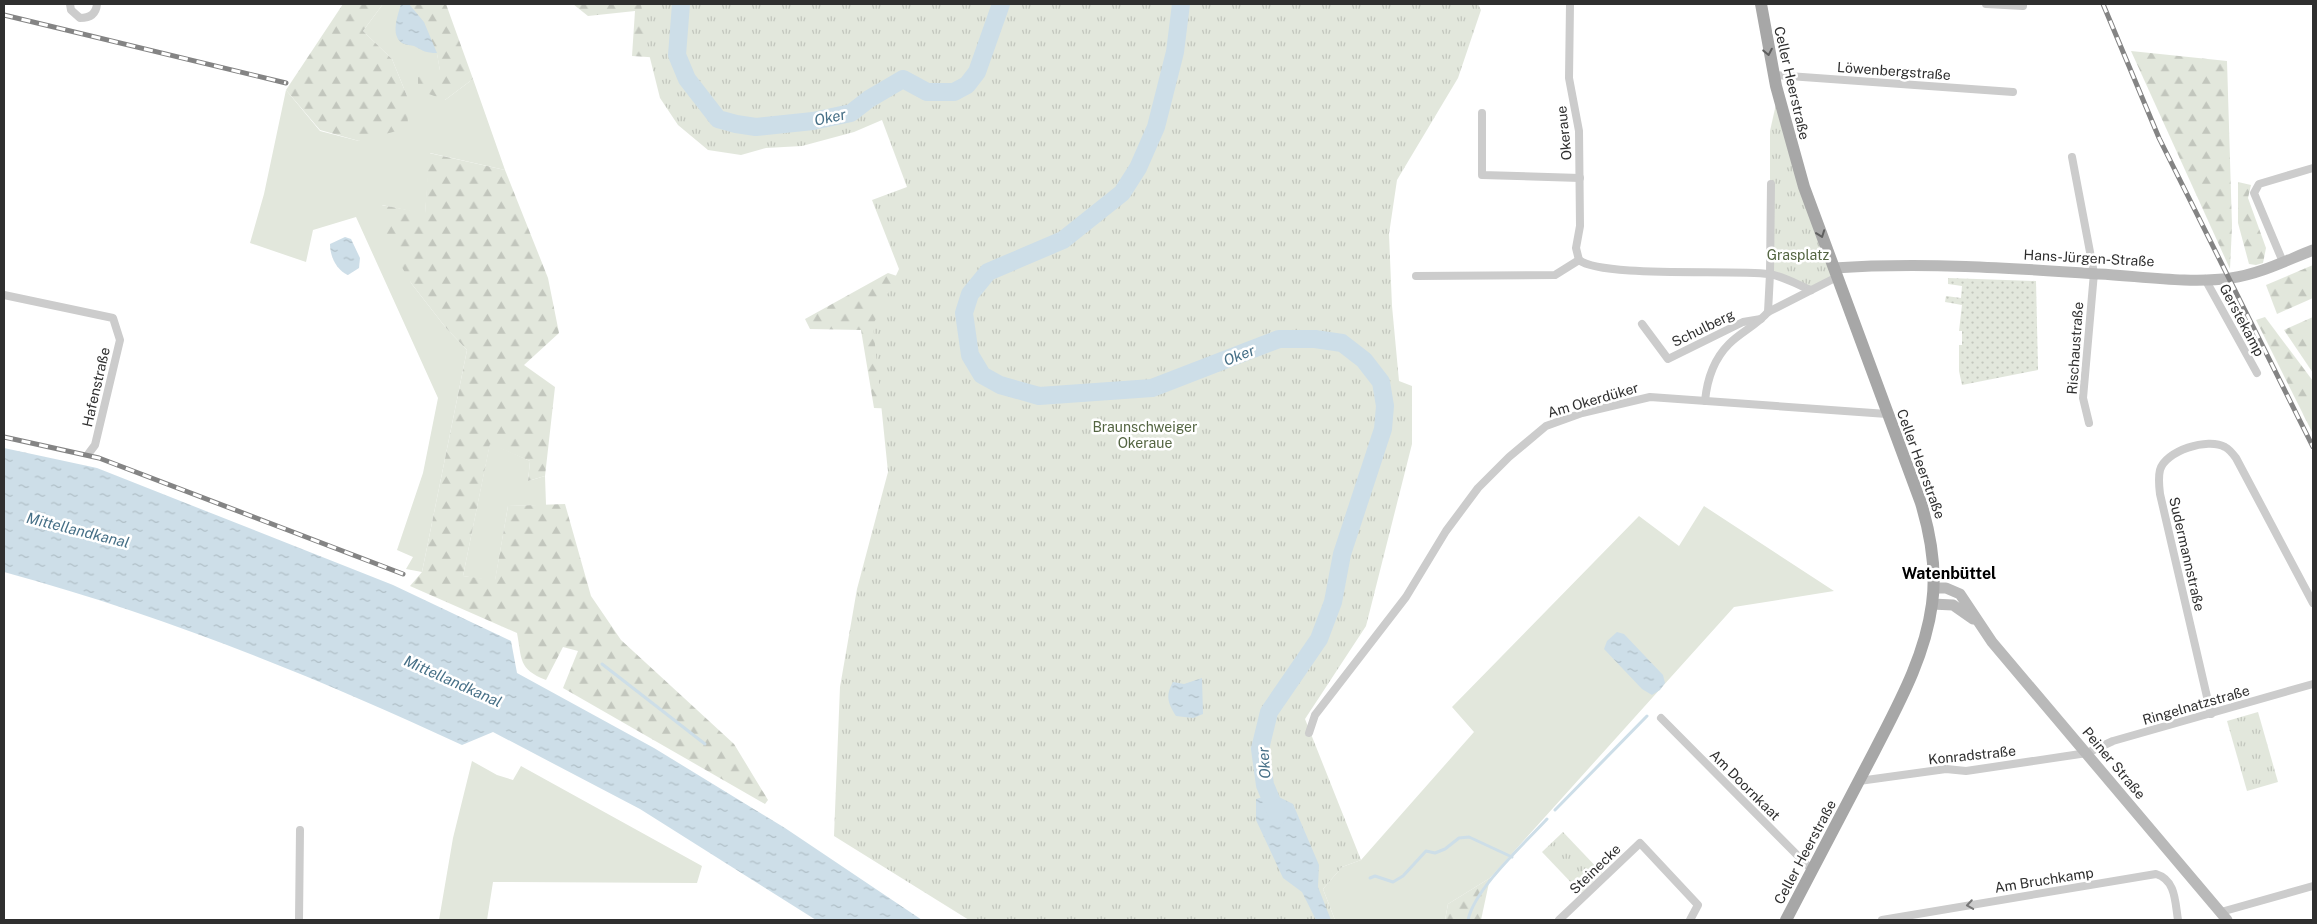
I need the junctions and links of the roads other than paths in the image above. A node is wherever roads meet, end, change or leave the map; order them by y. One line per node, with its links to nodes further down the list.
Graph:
1 (70, 4): 2 (street)
2 (97, 4)
3 (1570, 4): 12 (street, Okeraue)
4 (1761, 4): 7 (main road, Celler Heerstraße, one-way to 7)
5 (1986, 4): 6 (street)
6 (2023, 4)
7 (1773, 75): 8 (street, Löwenbergstraße); 17 (main road, Celler Heerstraße, one-way to 17)
8 (2013, 92)
9 (1482, 113): 12 (street)
10 (2072, 157): 18 (street, Rischaustraße)
11 (2313, 168): 16 (street)
12 (1580, 178): 15 (street, Okeraue)
13 (1771, 184): 19 (street)
14 (2313, 250): 16 (main road, Hans-Jürgen-Straße)
15 (1579, 260): 19 (street); 20 (street)
16 (2283, 262): 21 (main road, Hans-Jürgen-Straße)
17 (1835, 272): 18 (main road, Hans-Jürgen-Straße); 22 (street); 28 (main road, Celler Heerstraße)
18 (2094, 273): 21 (main road, Hans-Jürgen-Straße); 29 (street, Rischaustraße)
19 (1770, 274): 22 (street); 24 (street)
20 (1416, 276)
21 (2205, 279): 26 (street, Gerstekamp)
22 (1811, 290): 24 (street)
23 (4, 295): 30 (street, Hafenstraße)
24 (1765, 315): 25 (street, Schulberg); 27 (street, Schulberg)
25 (1642, 324)
26 (2257, 374)
27 (1705, 400): 28 (street, Am Okerdüker); 38 (street, Am Okerdüker)
28 (1887, 414): 31 (main road, Celler Heerstraße)
29 (2089, 423)
30 (89, 453)
31 (1934, 588): 33 (main road, Celler Heerstraße); 34 (main road, Peiner Straße)
32 (2313, 603): 36 (street, Sudermannstraße)
33 (1932, 604): 34 (main road, Peiner Straße); 40 (main road, Celler Heerstraße)
34 (1979, 624): 39 (main road, Peiner Straße)
35 (2313, 684): 36 (street, Ringelnatzstraße)
36 (2211, 714): 39 (street, Ringelnatzstraße)
37 (1661, 718): 42 (street, Am Doornkaat)
38 (1309, 733)
39 (2087, 753): 40 (street, Konradstraße); 44 (main road, Peiner Straße)
40 (1859, 781): 42 (main road, Celler Heerstraße)
41 (300, 830): 45 (street)
42 (1812, 870): 48 (main road, Celler Heerstraße)
43 (2313, 886): 44 (street)
44 (2224, 916)
45 (300, 920)
46 (1560, 920): 47 (street, Steinecke)
47 (1690, 920)
48 (1786, 920)
49 (1882, 920): 50 (street, Am Bruchkamp, one-way to 49)
50 (2178, 920)

